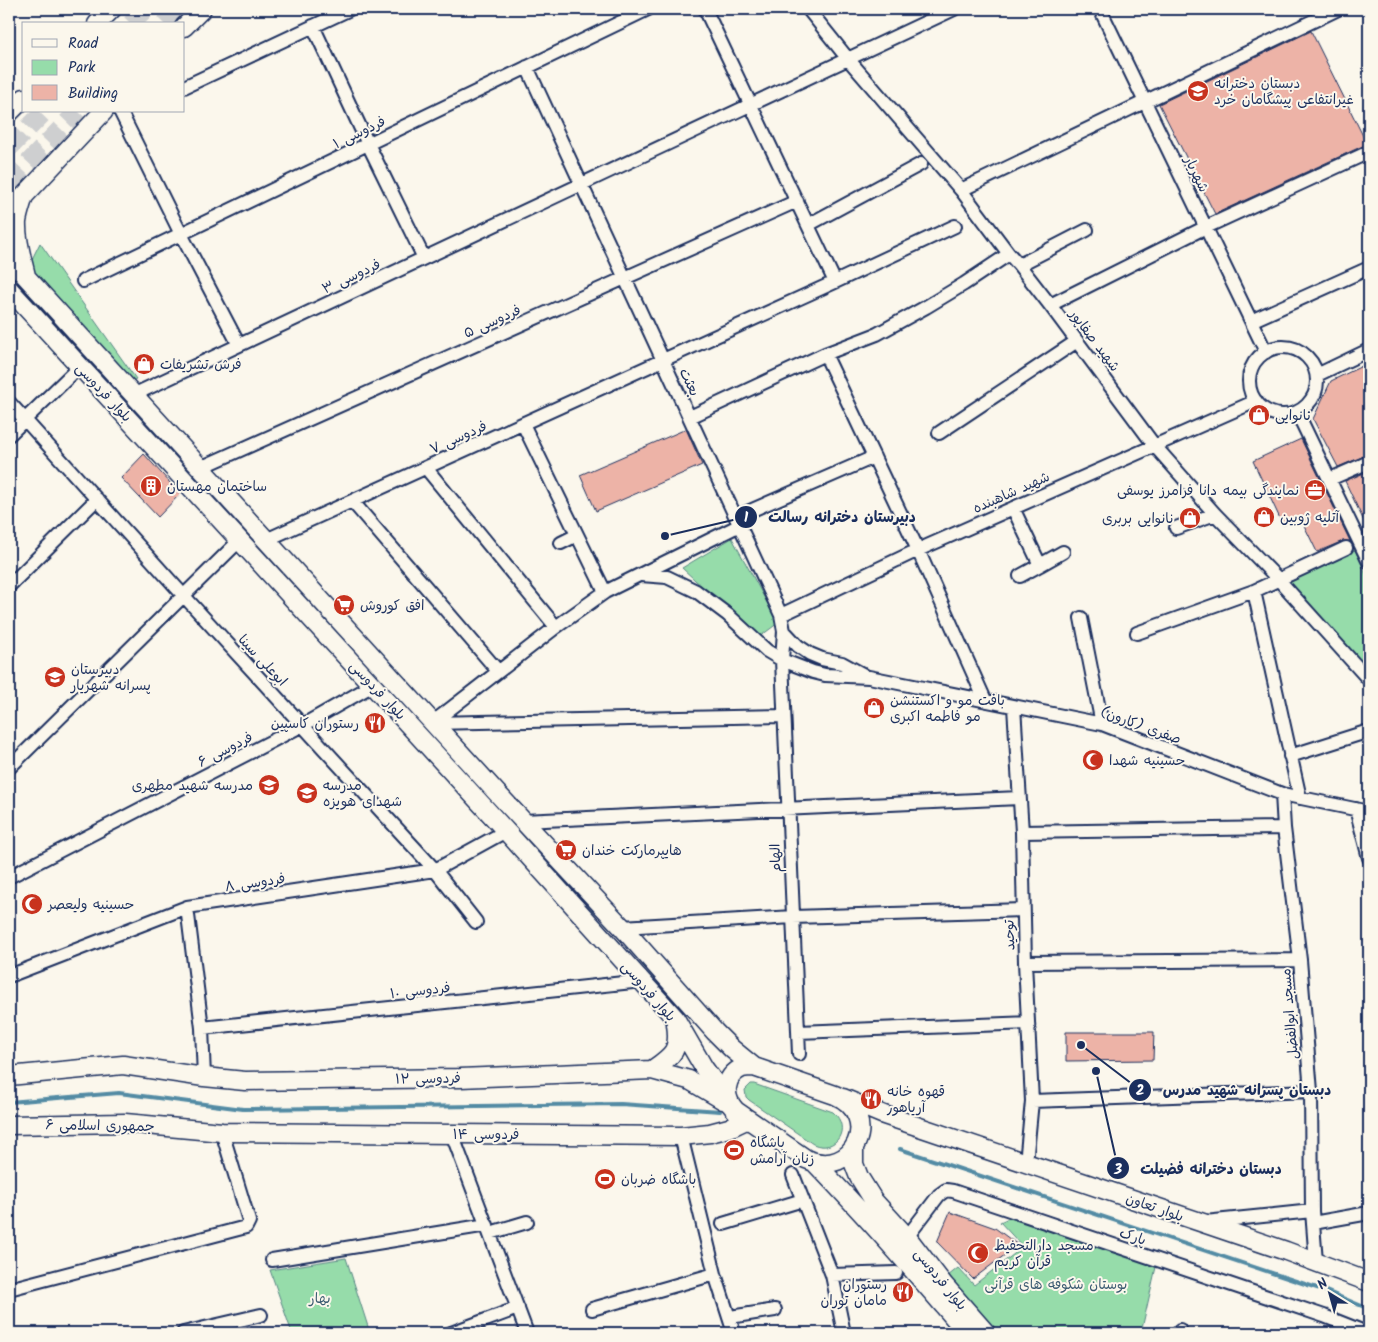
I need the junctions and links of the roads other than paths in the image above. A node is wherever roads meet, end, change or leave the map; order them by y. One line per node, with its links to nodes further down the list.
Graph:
1 (112, 9): 10 (main road)
2 (202, 9): 12 (main road)
3 (350, 9): 11 (street)
4 (648, 9): 14 (street, فردوسی ۱)
5 (705, 9): 18 (street)
6 (808, 9): 13 (street, شهید صفاپور)
7 (1100, 9): 17 (street, شهریار)
8 (1338, 9): 17 (street)
9 (950, 10): 13 (street, فردوسی ۳)
10 (99, 22)
11 (313, 26): 15 (street); 22 (street)
12 (185, 27)
13 (848, 59): 18 (street, فردوسی ۳); 26 (street, شهید صفاپور)
14 (527, 67): 22 (street, فردوسی ۱); 25 (street, بعثت)
15 (185, 87)
16 (22, 100): 21 (main road)
17 (1145, 102): 26 (street); 32 (street, شهریار)
18 (751, 104): 25 (street, فردوسی ۳); 28 (street)
19 (103, 112): 27 (main road)
20 (120, 112): 34 (street)
21 (9, 114)
22 (368, 144): 34 (street, فردوسی ۱); 37 (street)
23 (1369, 152): 32 (street)
24 (921, 164): 30 (street)
25 (582, 184): 37 (street, فردوسی ۳); 40 (street, بعثت)
26 (961, 190): 35 (street, شهید صفاپور)
27 (20, 193): 29 (main road); 41 (main road)
28 (797, 201): 30 (street); 40 (street, فردوسی ۵)
29 (9, 212)
30 (808, 225): 43 (street)
31 (955, 226): 43 (street, فردوسی ۷)
32 (1206, 227): 45 (street); 46 (street, شهریار)
33 (1087, 230): 38 (street)
34 (181, 234): 42 (street, فردوسی ۱); 48 (street)
35 (1009, 254): 38 (street, شهید صفاپور); 51 (street)
36 (9, 258): 41 (main road, بلوار فردوسی)
37 (424, 258): 48 (street, فردوسی ۳)
38 (1019, 265): 45 (street, شهید صفاپور)
39 (1369, 268): 46 (street)
40 (625, 278): 52 (street, بعثت); 67 (street, فردوسی ۵)
41 (27, 279): 55 (main road, بلوار فردوسی)
42 (83, 282)
43 (835, 282): 52 (street, فردوسی ۷)
44 (9, 289): 53 (main road, بلوار فردوسی)
45 (1050, 305): 47 (street, شهید صفاپور)
46 (1251, 321): 50 (street, شهریار)
47 (1077, 341): 62 (street); 64 (street, شهید صفاپور)
48 (238, 345): 55 (street, فردوسی ۳)
49 (1369, 350): 54 (street)
50 (1266, 352): 54 (street); 56 (street)
51 (825, 354): 59 (street); 65 (street)
52 (664, 360): 59 (street, بعثت); 61 (street, فردوسی ۷)
53 (80, 366): 60 (street); 77 (main road, بلوار فردوسی)
54 (1316, 375): 58 (street)
55 (133, 395): 67 (main road, بلوار فردوسی)
56 (1256, 401): 58 (street); 64 (street, شهید شاهبنده)
57 (9, 402): 60 (street, ابوعلی سینا)
58 (1296, 412): 69 (street)
59 (690, 417): 74 (street, بعثت)
60 (25, 419): 63 (street); 70 (street, ابوعلی سینا)
61 (523, 424): 68 (street, فردوسی ۷); 76 (street)
62 (939, 433)
63 (9, 435)
64 (1154, 445): 72 (street, شهید شاهبنده); 73 (street, شهید صفاپور)
65 (874, 457): 74 (street); 81 (street)
66 (1369, 462): 69 (street)
67 (200, 468): 78 (main road, بلوار فردوسی)
68 (426, 468): 71 (street, فردوسی ۷); 96 (street)
69 (1330, 480): 84 (street)
70 (97, 499): 90 (street); 93 (street, ابوعلی سینا)
71 (352, 501): 78 (street, فردوسی ۷); 100 (street)
72 (1013, 508): 81 (street, شهید شاهبنده); 85 (street)
73 (1215, 514): 75 (street); 88 (street, شهید صفاپور)
74 (738, 521): 83 (street); 94 (street, بعثت)
75 (1176, 528)
76 (577, 535): 79 (street); 91 (street)
77 (240, 540): 93 (street); 103 (main road, بلوار فردوسی)
78 (266, 540): 107 (main road, بلوار فردوسی)
79 (561, 543)
80 (1346, 548): 88 (street)
81 (918, 550): 94 (street, شهید شاهبنده); 104 (street)
82 (1063, 552): 85 (street)
83 (676, 557): 86 (street); 89 (street)
84 (1369, 562)
85 (1040, 565): 87 (street)
86 (641, 575): 89 (street); 91 (street)
87 (1020, 576)
88 (1279, 580): 92 (street); 102 (street, شهید صفاپور)
89 (675, 581): 99 (street)
90 (9, 586)
91 (605, 592): 96 (street)
92 (1254, 592): 98 (street); 111 (street)
93 (184, 596): 109 (street, ابوعلی سینا); 112 (street)
94 (780, 615): 97 (street, بعثت)
95 (1082, 618): 108 (street)
96 (556, 627): 100 (street)
97 (784, 631): 99 (street, الهام); 101 (street)
98 (1137, 633)
99 (782, 660): 101 (street); 106 (street, الهام)
100 (498, 671): 107 (street)
101 (869, 677): 104 (street, صفری (کارون))
102 (1369, 680)
103 (372, 685): 109 (street, فردوسی ۶); 121 (main road, بلوار فردوسی)
104 (985, 700): 105 (street, صفری (کارون))
105 (1014, 707): 108 (street, صفری (کارون)); 114 (street, توحید)
106 (784, 716): 107 (street); 116 (street, الهام)
107 (432, 723): 119 (main road, بلوار فردوسی)
108 (1102, 724): 113 (street, صفری (کارون))
109 (303, 725): 124 (street, ابوعلی سینا); 125 (street, فردوسی ۶)
110 (1369, 731): 111 (street)
111 (1290, 756): 115 (street)
112 (9, 768)
113 (1282, 794): 115 (street, صفری (کارون)); 120 (street, مسجد ابوالفضل)
114 (1019, 798): 116 (street); 122 (street, توحید)
115 (1300, 798): 117 (street, صفری (کارون))
116 (788, 808): 119 (street); 128 (street, الهام)
117 (1356, 809): 118 (street, صفری (کارون)); 123 (street)
118 (1369, 812)
119 (523, 821): 130 (main road, بلوار فردوسی)
120 (1284, 828): 122 (street); 131 (street, مسجد ابوالفضل)
121 (506, 831): 124 (street, فردوسی ۸); 134 (main road, بلوار فردوسی)
122 (1022, 832): 127 (street, توحید)
123 (1369, 858)
124 (435, 870): 126 (street, فردوسی ۸); 129 (street, ابوعلی سینا)
125 (9, 877)
126 (187, 908): 133 (street, فردوسی ۸); 137 (street)
127 (1023, 910): 128 (street); 132 (street, توحید)
128 (793, 917): 130 (street); 138 (street, الهام)
129 (476, 922)
130 (622, 927): 140 (main road, بلوار فردوسی)
131 (1300, 960): 132 (street); 144 (street, مسجد ابوالفضل)
132 (1025, 962): 136 (street, توحید)
133 (9, 976)
134 (642, 981): 135 (main road, بلوار فردوسی); 137 (street, فردوسی ۱۰)
135 (675, 1018): 141 (main road); 147 (main road, بلوار فردوسی)
136 (1028, 1023): 138 (street); 146 (street, توحید)
137 (202, 1028): 143 (street)
138 (798, 1032): 139 (street, الهام)
139 (799, 1054)
140 (754, 1067): 145 (main road, بلوار تعاون); 147 (main road)
141 (652, 1070): 143 (main road, فردوسی ۱۲); 147 (main road, فردوسی ۱۲)
142 (9, 1076): 143 (main road, فردوسی ۱۲)
143 (204, 1077)
144 (1311, 1092): 146 (street); 160 (street, مسجد ابوالفضل)
145 (843, 1098): 148 (main road, بلوار تعاون); 154 (main road, بلوار فردوسی)
146 (1032, 1100): 155 (street, توحید)
147 (730, 1104): 149 (main road, بلوار فردوسی)
148 (884, 1115): 154 (main road); 155 (main road, بلوار تعاون)
149 (748, 1119): 153 (main road, فردوسی ۱۴); 156 (main road, بلوار فردوسی)
150 (9, 1125): 151 (main road, جمهوری اسلامی ۶)
151 (222, 1132): 152 (main road, فردوسی ۱۴); 172 (street)
152 (452, 1134): 153 (main road, فردوسی ۱۴); 164 (street)
153 (681, 1136): 169 (street)
154 (856, 1142): 156 (main road); 165 (main road, بلوار فردوسی)
155 (1026, 1162): 162 (main road, بلوار تعاون)
156 (815, 1163): 183 (main road, بلوار فردوسی)
157 (793, 1174): 158 (street)
158 (803, 1200): 163 (street); 170 (street)
159 (1369, 1213): 160 (street)
160 (1313, 1217): 162 (street); 167 (street, مسجد ابوالفضل)
161 (527, 1222): 164 (street)
162 (1200, 1222): 167 (main road, بلوار تعاون)
163 (723, 1224)
164 (488, 1229): 166 (street); 173 (street)
165 (907, 1237): 184 (main road, بلوار فردوسی); 185 (street, پارک)
166 (272, 1260)
167 (1316, 1262): 171 (main road, بلوار تعاون)
168 (896, 1273): 170 (street)
169 (715, 1274): 174 (street); 177 (street)
170 (832, 1275): 182 (street)
171 (1369, 1282)
172 (9, 1289)
173 (518, 1308): 179 (street); 180 (street)
174 (592, 1309)
175 (775, 1310): 177 (street)
176 (261, 1315): 178 (street)
177 (730, 1317): 181 (street)
178 (183, 1333)
179 (451, 1333)
180 (527, 1333)
181 (734, 1333)
182 (844, 1333)
183 (967, 1333)
184 (986, 1333)
185 (1367, 1333)

